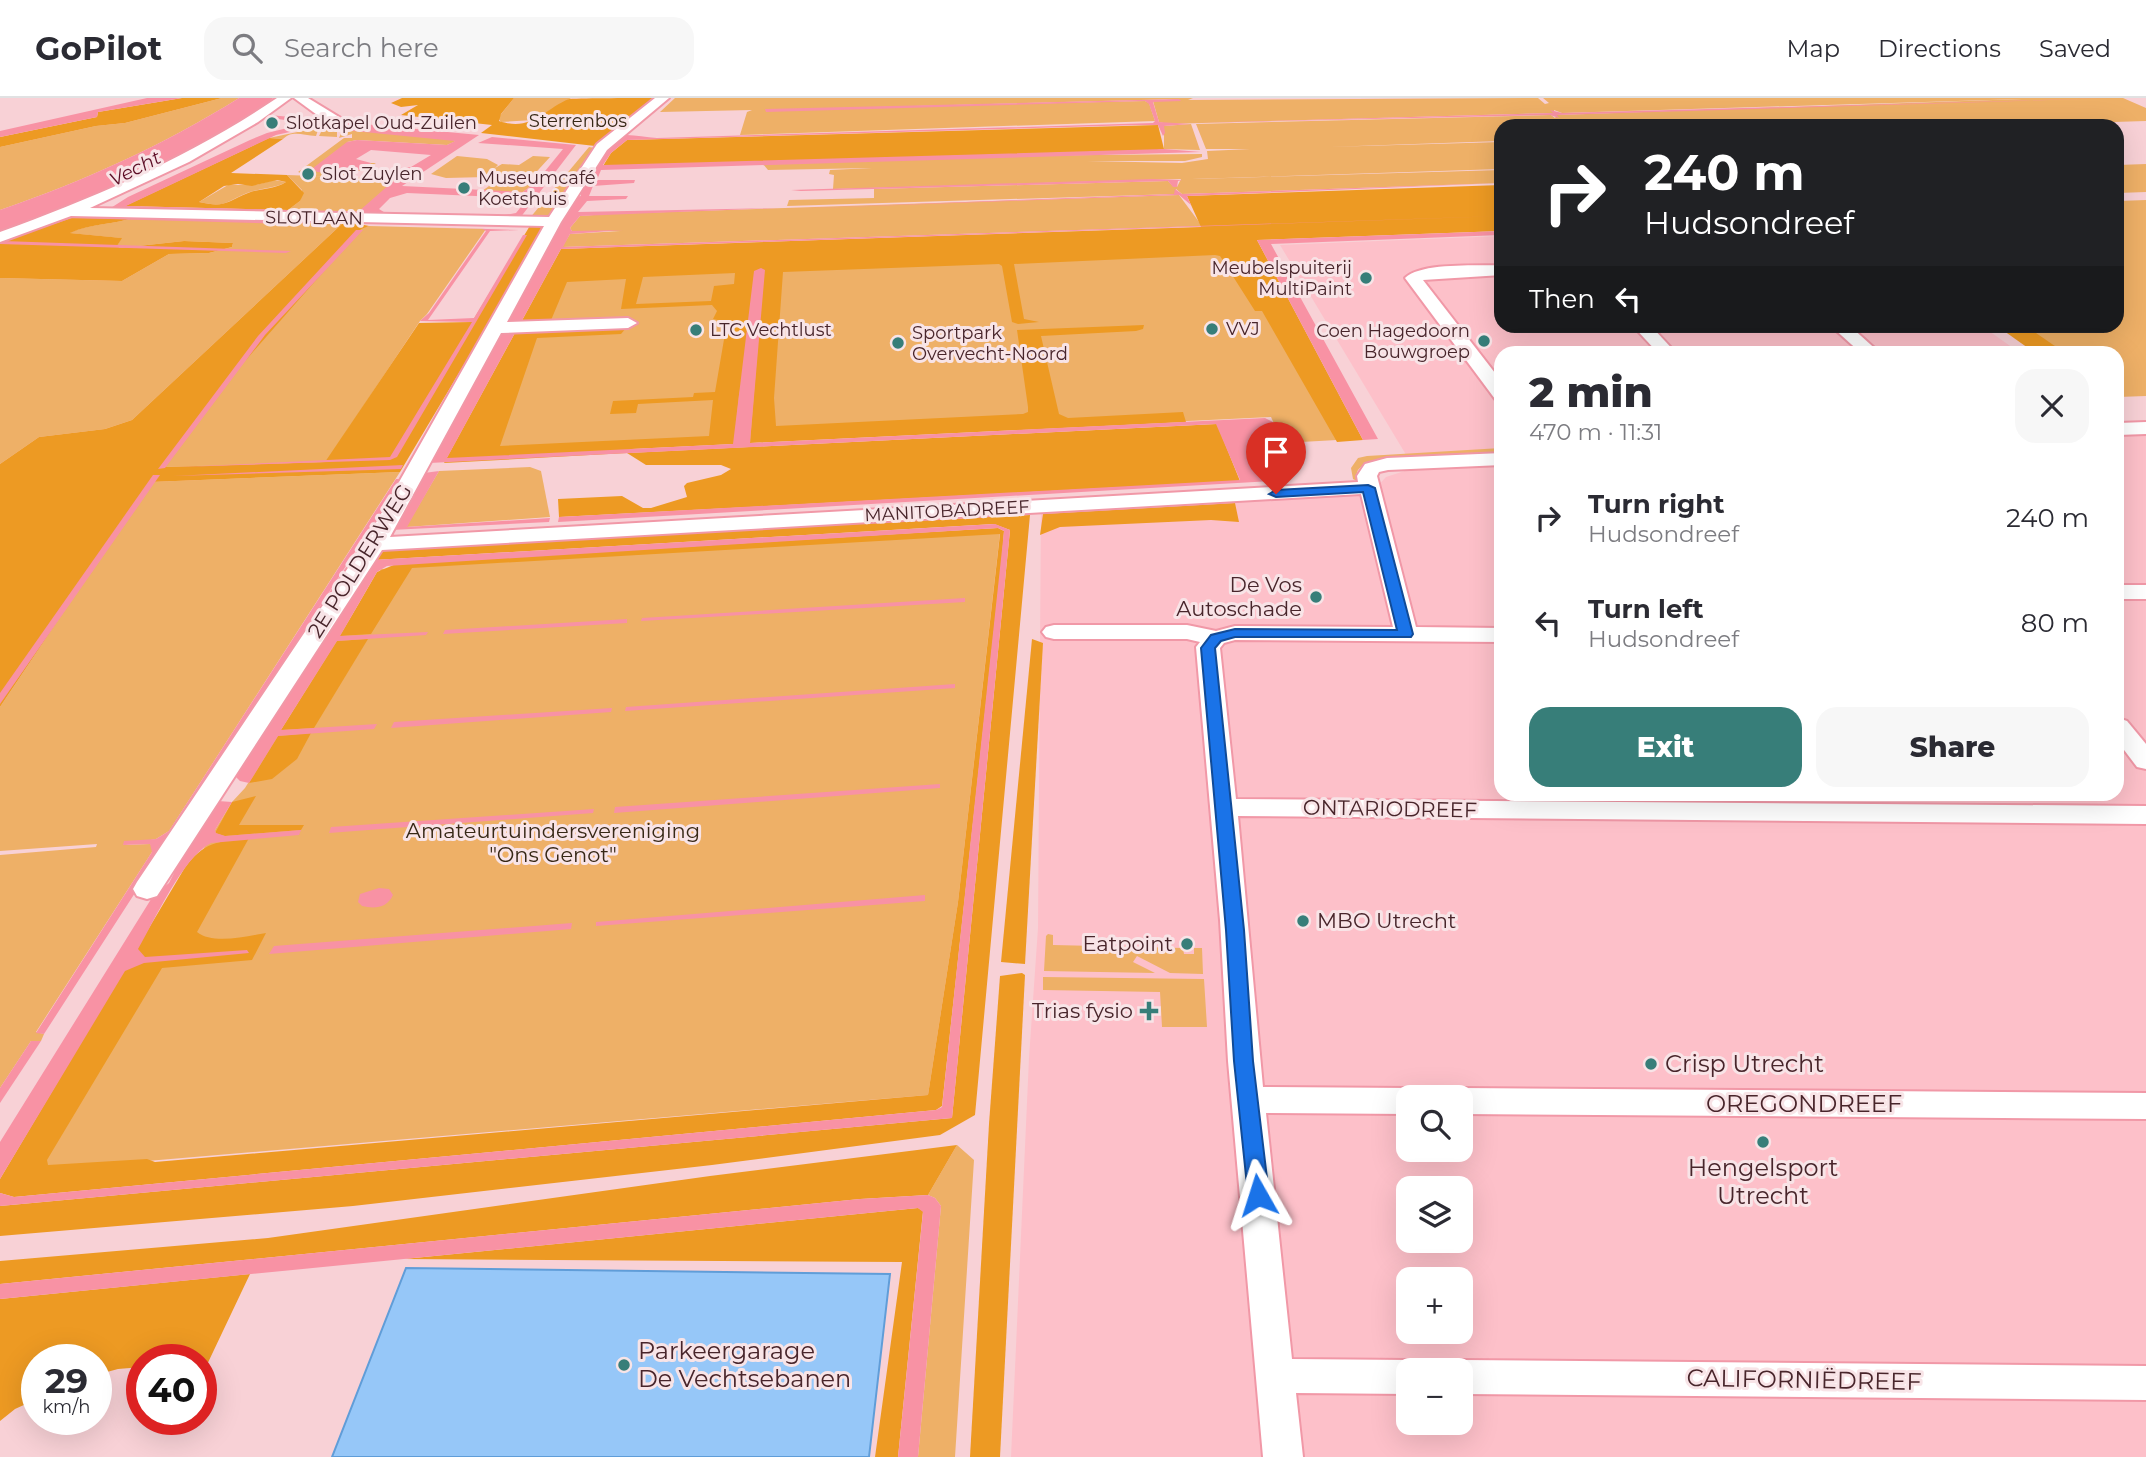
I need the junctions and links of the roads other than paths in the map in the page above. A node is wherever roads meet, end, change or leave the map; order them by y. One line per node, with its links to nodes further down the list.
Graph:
1 (285, 98): 5 (street)
2 (300, 98): 4 (street)
3 (663, 98): 6 (street, 2E POLDERWEG)
4 (338, 120)
5 (74, 212): 6 (street, SLOTLAAN); 7 (street)
6 (554, 222): 10 (street, 2E POLDERWEG)
7 (0, 237)
8 (1494, 270): 15 (street)
9 (628, 323): 10 (street)
10 (496, 328): 20 (street, 2E POLDERWEG)
11 (1649, 333): 13 (street)
12 (1848, 333): 14 (street)
13 (1661, 346)
14 (1863, 346)
15 (1494, 384)
16 (2146, 428): 17 (street)
17 (2124, 429)
18 (1494, 459): 19 (street)
19 (1368, 488): 20 (street, MANITOBADREEF); 24 (street)
20 (374, 544): 31 (street, 2E POLDERWEG)
21 (2124, 592): 22 (street)
22 (2146, 592)
23 (1054, 632): 26 (street)
24 (1406, 634): 25 (street); 26 (street)
25 (1494, 635)
26 (1216, 638): 29 (street)
27 (2124, 734): 28 (street)
28 (2146, 761)
29 (1222, 807): 30 (street, ONTARIODREEF); 32 (street)
30 (2146, 816)
31 (147, 889)
32 (1249, 1100): 33 (street); 36 (street)
33 (1396, 1101)
34 (1473, 1101): 35 (street, OREGONDREEF)
35 (2146, 1106)
36 (1276, 1376): 37 (street); 40 (street)
37 (1396, 1377)
38 (1473, 1377): 39 (street, CALIFORNIËDREEF)
39 (2146, 1384)
40 (1283, 1457)

